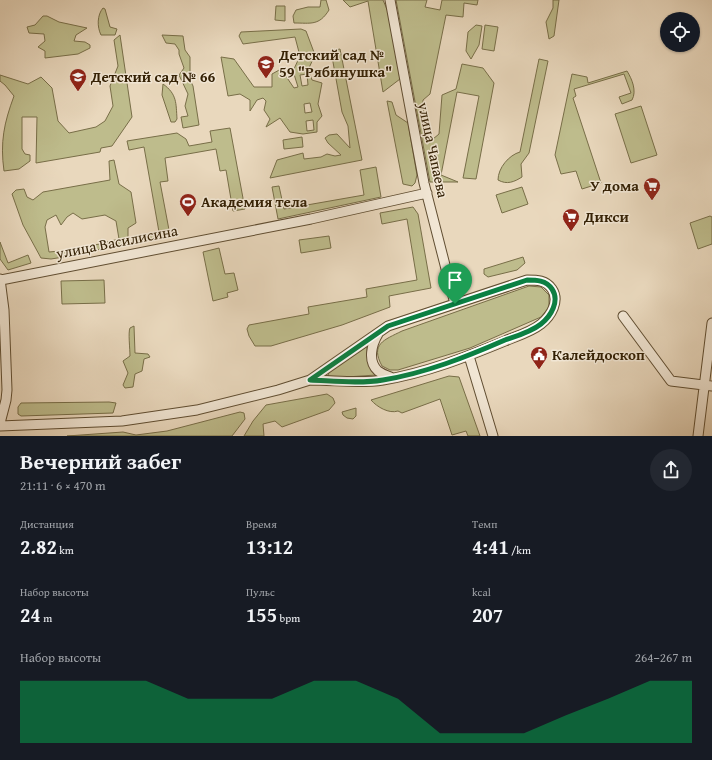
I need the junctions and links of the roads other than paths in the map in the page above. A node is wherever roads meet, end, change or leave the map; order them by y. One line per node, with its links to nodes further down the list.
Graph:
1 (390, 0): 2 (street, улица Чапаева)
2 (427, 193): 3 (street, улица Василисина); 4 (street, улица Чапаева)
3 (0, 279): 12 (street)
4 (455, 304): 7 (street); 8 (street)
5 (623, 316): 11 (street)
6 (712, 324): 11 (street)
7 (378, 333): 9 (street); 10 (street)
8 (468, 356): 9 (street); 13 (street)
9 (393, 378): 10 (street)
10 (310, 380): 12 (street)
11 (708, 386): 14 (street)
12 (0, 424)
13 (493, 436)
14 (698, 436)

